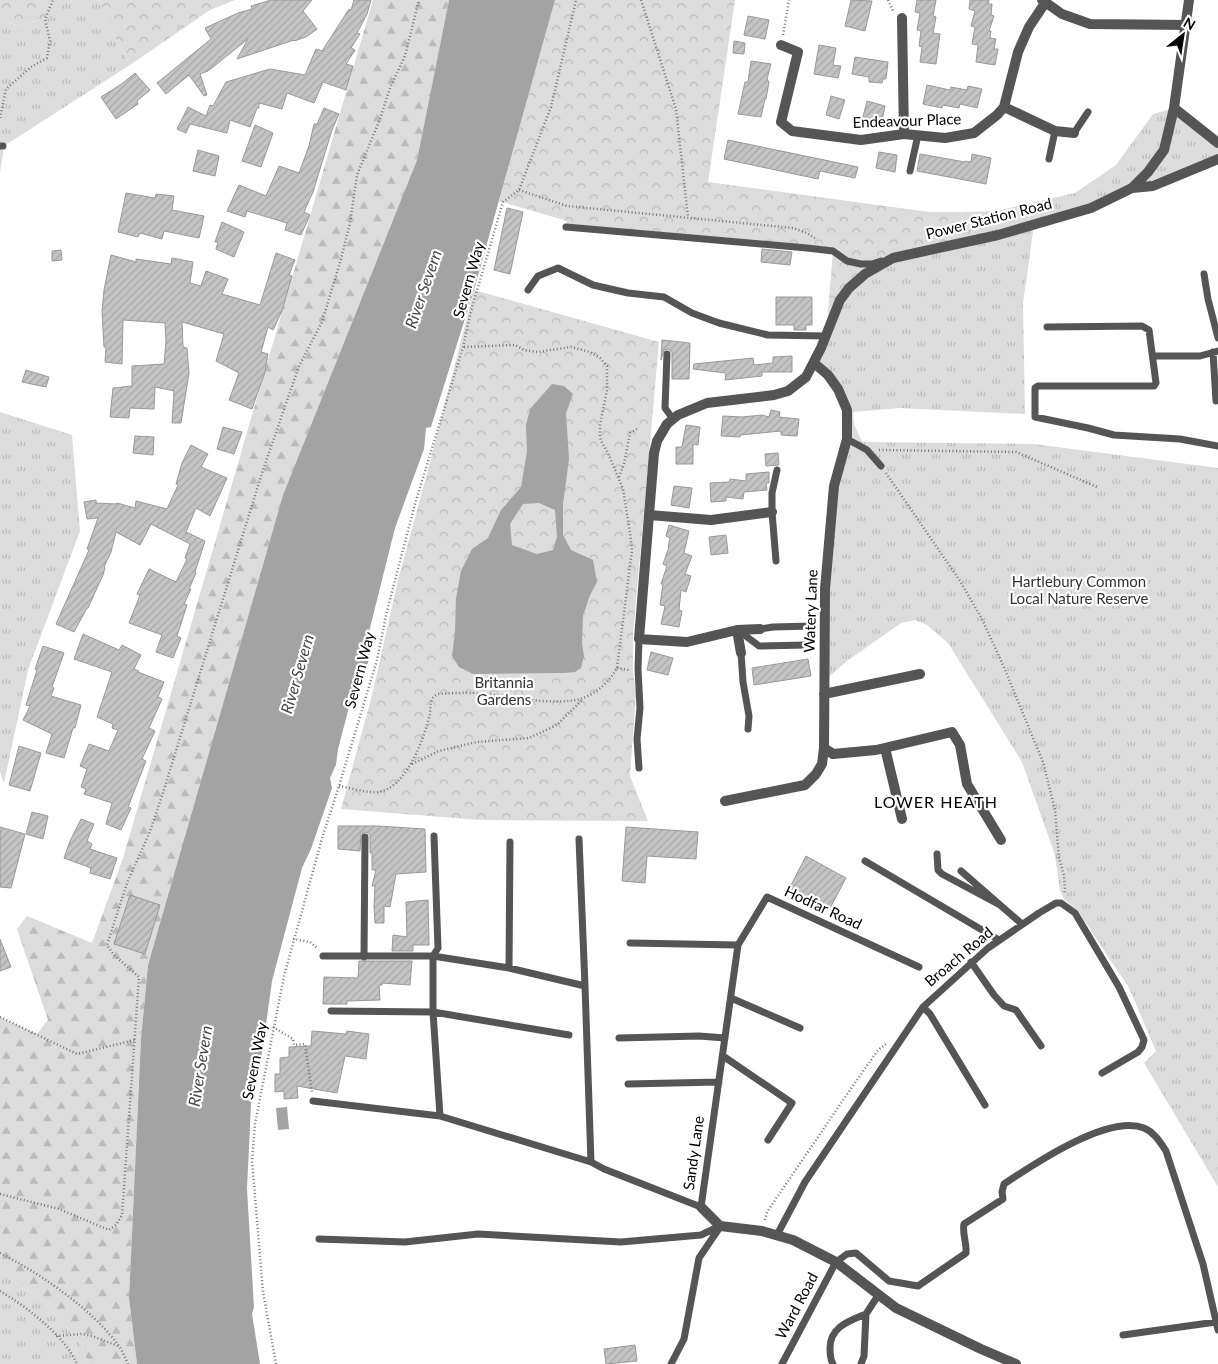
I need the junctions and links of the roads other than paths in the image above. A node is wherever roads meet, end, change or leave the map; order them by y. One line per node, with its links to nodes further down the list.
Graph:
1 (1189, 0): 4 (street)
2 (1043, 2): 4 (street); 6 (street)
3 (902, 18): 11 (street)
4 (1186, 25): 7 (street)
5 (781, 45): 11 (street, Endeavour Place)
6 (1004, 107): 9 (street); 12 (street, Endeavour Place)
7 (1174, 108): 13 (street); 17 (street)
8 (1088, 112): 10 (lane)
9 (1055, 131): 10 (street); 14 (lane)
10 (1074, 133)
11 (904, 134): 12 (street, Endeavour Place)
12 (918, 135): 16 (lane)
13 (1218, 143)
14 (1049, 159)
15 (1218, 159): 17 (street, Power Station Road)
16 (910, 171)
17 (1132, 188): 19 (street, Power Station Road)
18 (566, 227): 19 (lane)
19 (893, 258): 23 (street, Power Station Road)
20 (1204, 274): 24 (lane)
21 (528, 290): 23 (lane)
22 (1047, 328): 27 (lane)
23 (826, 336): 28 (street, Power Station Road)
24 (1218, 338)
25 (1216, 352): 27 (lane); 29 (lane)
26 (667, 354): 30 (lane)
27 (1153, 356): 32 (lane)
28 (814, 363): 30 (street); 31 (street, Watery Lane)
29 (1216, 401)
30 (673, 419): 36 (street)
31 (847, 439): 33 (lane); 45 (street, Watery Lane)
32 (1218, 446)
33 (881, 466)
34 (777, 470): 35 (lane)
35 (772, 512): 36 (street); 37 (lane)
36 (649, 514): 41 (street)
37 (776, 561)
38 (812, 626): 39 (lane)
39 (760, 629): 40 (street)
40 (737, 630): 41 (street); 42 (lane); 43 (street)
41 (639, 639): 49 (lane)
42 (806, 645)
43 (741, 652): 46 (lane)
44 (920, 674): 45 (street)
45 (824, 694): 47 (street, Watery Lane)
46 (748, 729)
47 (824, 748): 48 (street); 50 (street, Watery Lane)
48 (885, 748): 51 (street); 55 (street)
49 (639, 768)
50 (726, 801)
51 (902, 819)
52 (434, 836): 66 (lane)
53 (365, 837): 67 (lane)
54 (579, 839): 71 (lane)
55 (1001, 840)
56 (510, 842): 70 (lane)
57 (937, 854): 60 (lane)
58 (865, 861): 62 (lane)
59 (961, 871): 60 (lane)
60 (1000, 905): 61 (lane)
61 (1022, 924): 62 (lane, Broach Road); 82 (lane, Broach Road)
62 (999, 940): 68 (lane, Broach Road)
63 (630, 943): 64 (lane)
64 (738, 945): 69 (lane, Hodfar Road); 72 (lane, Sandy Lane)
65 (323, 956): 67 (lane)
66 (433, 956): 67 (lane); 70 (lane); 75 (lane)
67 (364, 957)
68 (971, 962): 73 (lane, Broach Road); 80 (lane)
69 (919, 967)
70 (510, 968): 71 (lane)
71 (586, 986): 89 (lane)
72 (731, 998): 76 (lane); 79 (lane, Sandy Lane)
73 (923, 1007): 86 (lane); 92 (lane, Broach Road)
74 (331, 1011): 75 (lane)
75 (433, 1012): 77 (lane); 87 (lane)
76 (800, 1028)
77 (569, 1035)
78 (620, 1038): 79 (lane)
79 (725, 1038): 81 (lane, Sandy Lane)
80 (1041, 1046)
81 (723, 1056): 83 (lane, Sandy Lane); 88 (lane)
82 (1102, 1073)
83 (719, 1082): 84 (lane); 90 (lane, Sandy Lane)
84 (628, 1084)
85 (313, 1101): 87 (lane)
86 (985, 1105)
87 (440, 1116): 89 (lane)
88 (768, 1140)
89 (591, 1162): 90 (lane)
90 (701, 1207): 91 (street, Sandy Lane)
91 (720, 1226): 92 (street); 93 (lane); 100 (lane)
92 (777, 1235): 94 (street)
93 (319, 1239)
94 (836, 1262): 95 (street); 97 (lane); 101 (lane, Ward Road)
95 (879, 1294): 96 (lane); 104 (street)
96 (866, 1314): 102 (lane); 103 (lane)
97 (1216, 1322): 98 (lane); 99 (lane)
98 (1218, 1330)
99 (1123, 1335)
100 (671, 1364)
101 (782, 1364)
102 (833, 1364)
103 (861, 1364)
104 (1016, 1364)

